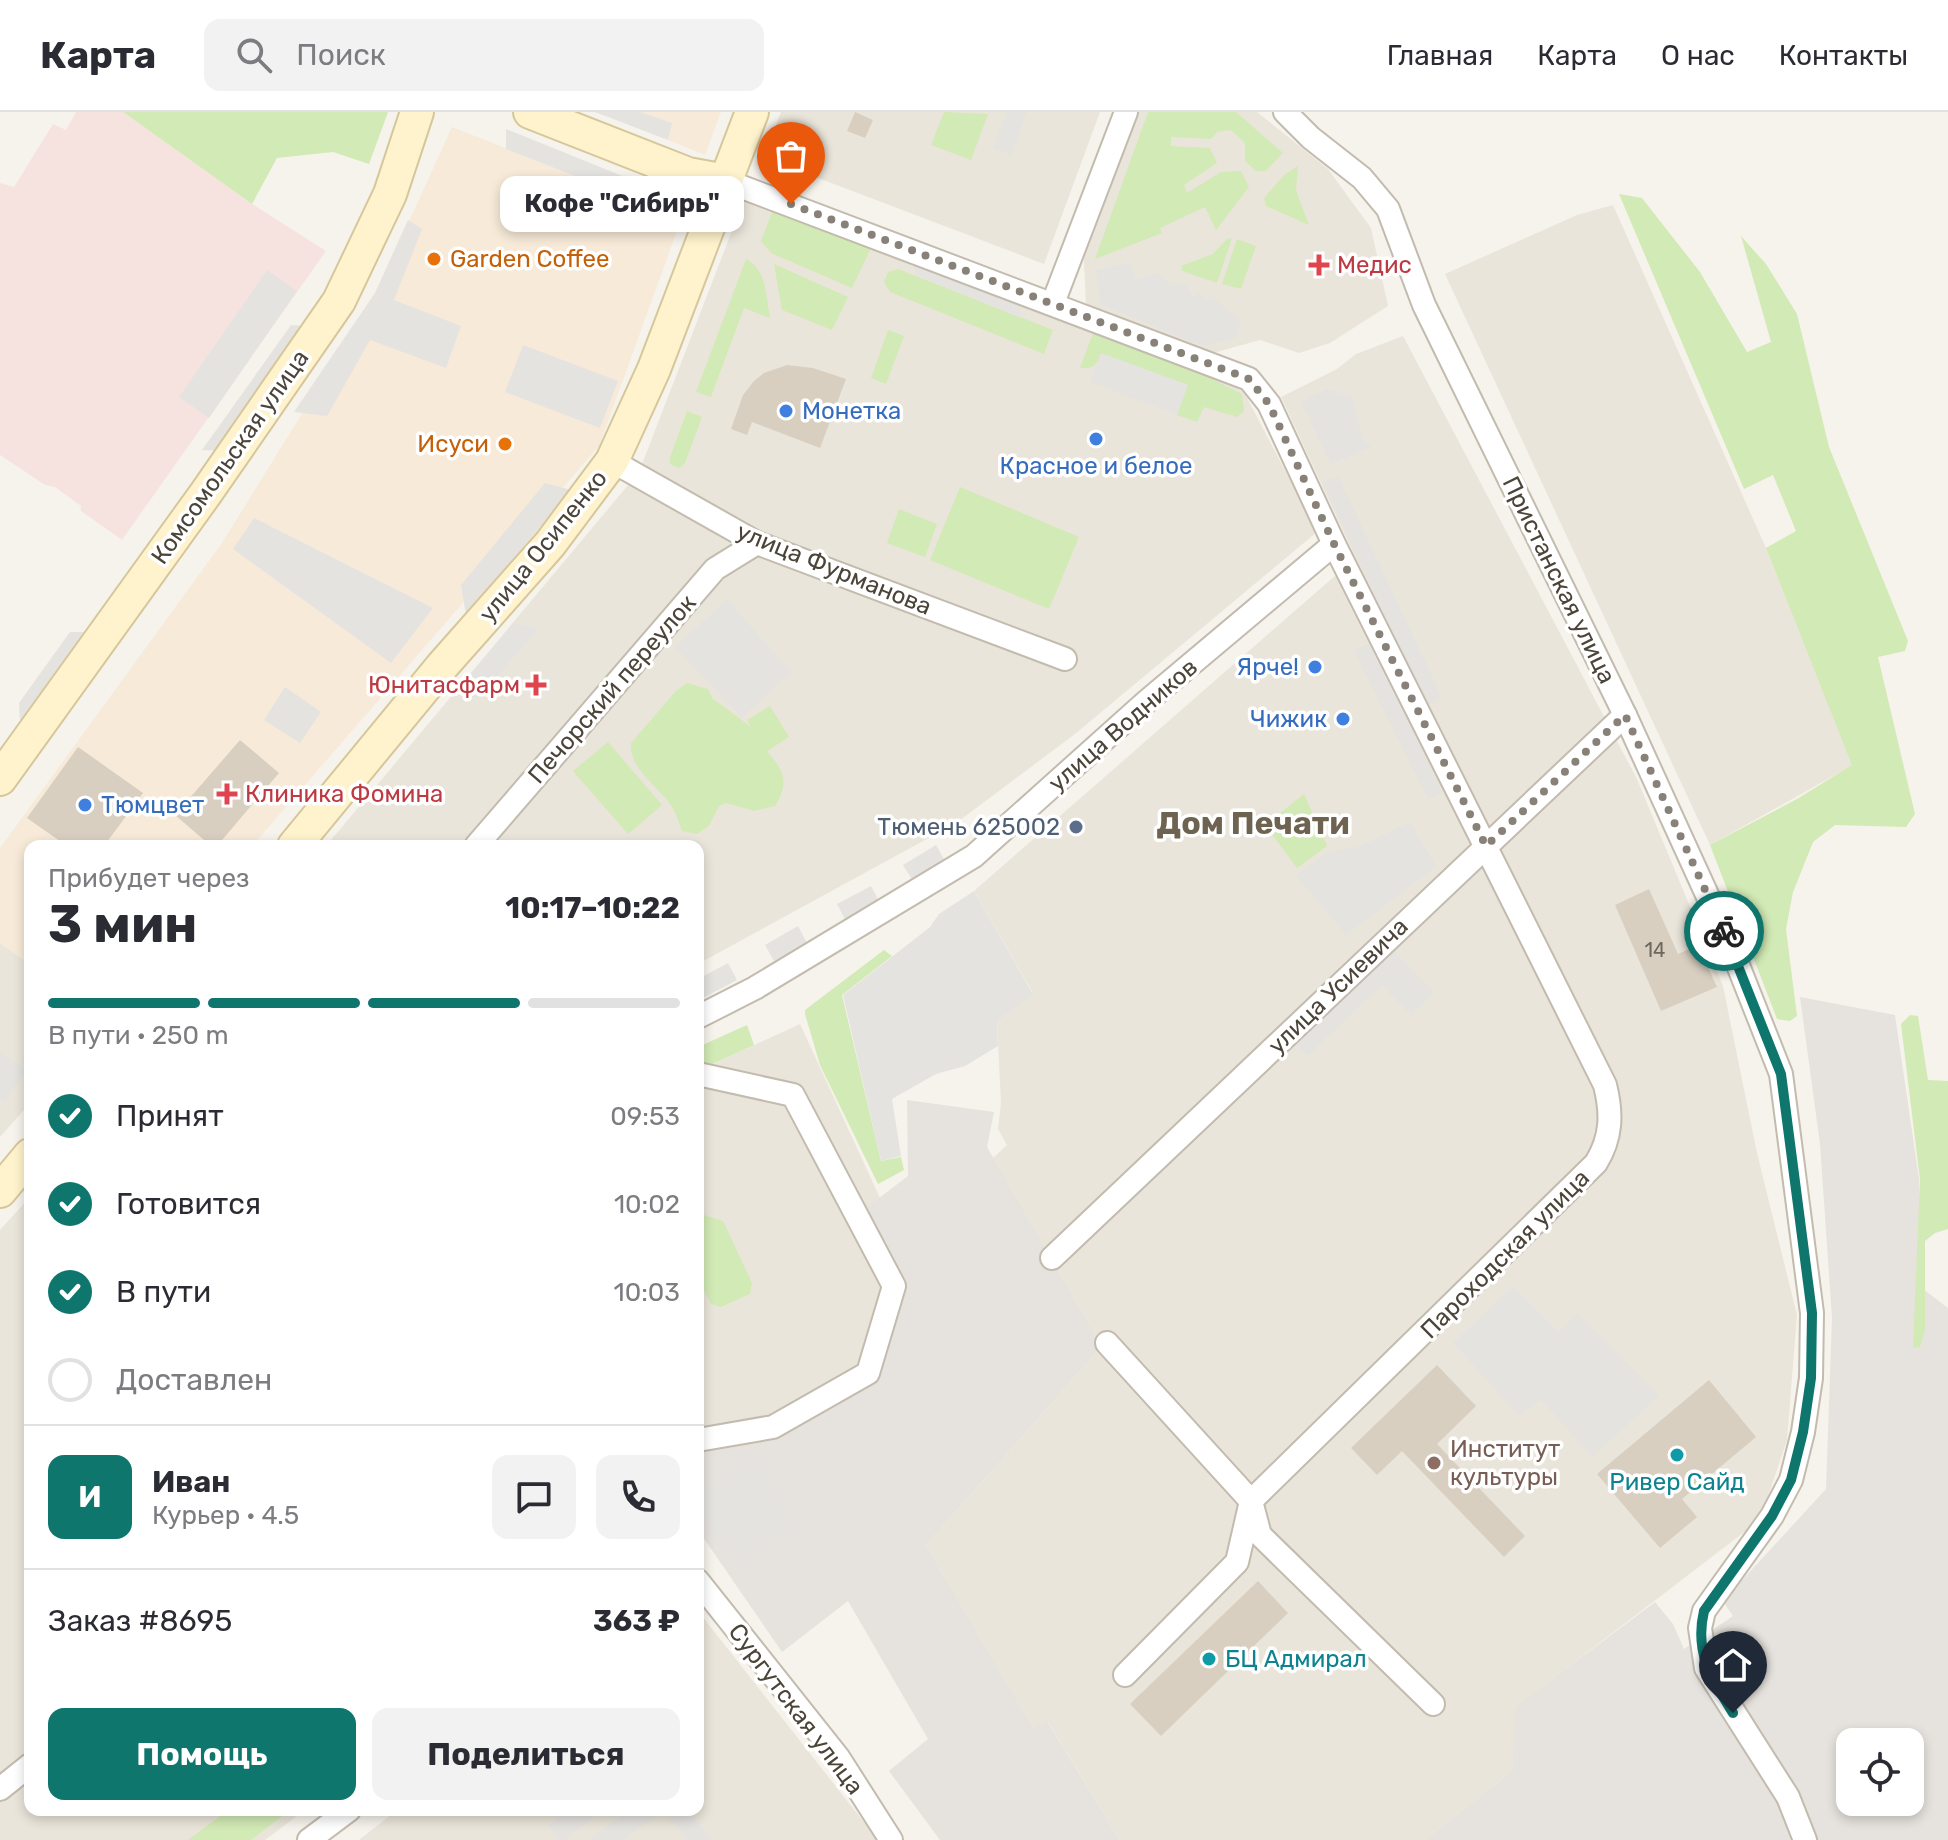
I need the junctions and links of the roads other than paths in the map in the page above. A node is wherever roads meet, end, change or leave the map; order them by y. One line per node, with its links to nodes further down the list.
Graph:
1 (417, 112): 13 (main road, Комсомольская улица)
2 (530, 112): 6 (main road)
3 (752, 112): 6 (main road, улица Осипенко)
4 (1126, 112): 7 (street)
5 (1285, 112): 12 (street, Пристанская улица)
6 (726, 181): 7 (street, Пароходская улица); 8 (main road, улица Осипенко)
7 (1053, 303): 10 (street, Пароходская улица)
8 (612, 461): 9 (street, улица Фурманова); 14 (main road, улица Осипенко)
9 (757, 543): 11 (street, улица Фурманова); 15 (street, Печорский переулок)
10 (1334, 544): 16 (street, Пароходская улица); 17 (street, улица Водников)
11 (1065, 659)
12 (1625, 715): 16 (street, улица Усиевича); 33 (street, Пристанская улица)
13 (0, 779)
14 (299, 840)
15 (481, 840)
16 (1486, 846): 21 (street, улица Усиевича); 24 (street, Пароходская улица)
17 (704, 1014)
18 (704, 1075): 23 (street)
19 (24, 1162): 20 (main road)
20 (0, 1191)
21 (1052, 1258)
22 (1107, 1343): 24 (street)
23 (704, 1439)
24 (1251, 1501): 26 (street); 27 (street)
25 (704, 1589): 32 (street, Сургутская улица)
26 (1125, 1675)
27 (1433, 1704)
28 (24, 1770): 29 (street)
29 (0, 1789)
30 (341, 1816): 31 (street)
31 (309, 1840)
32 (891, 1840)
33 (1805, 1840)

